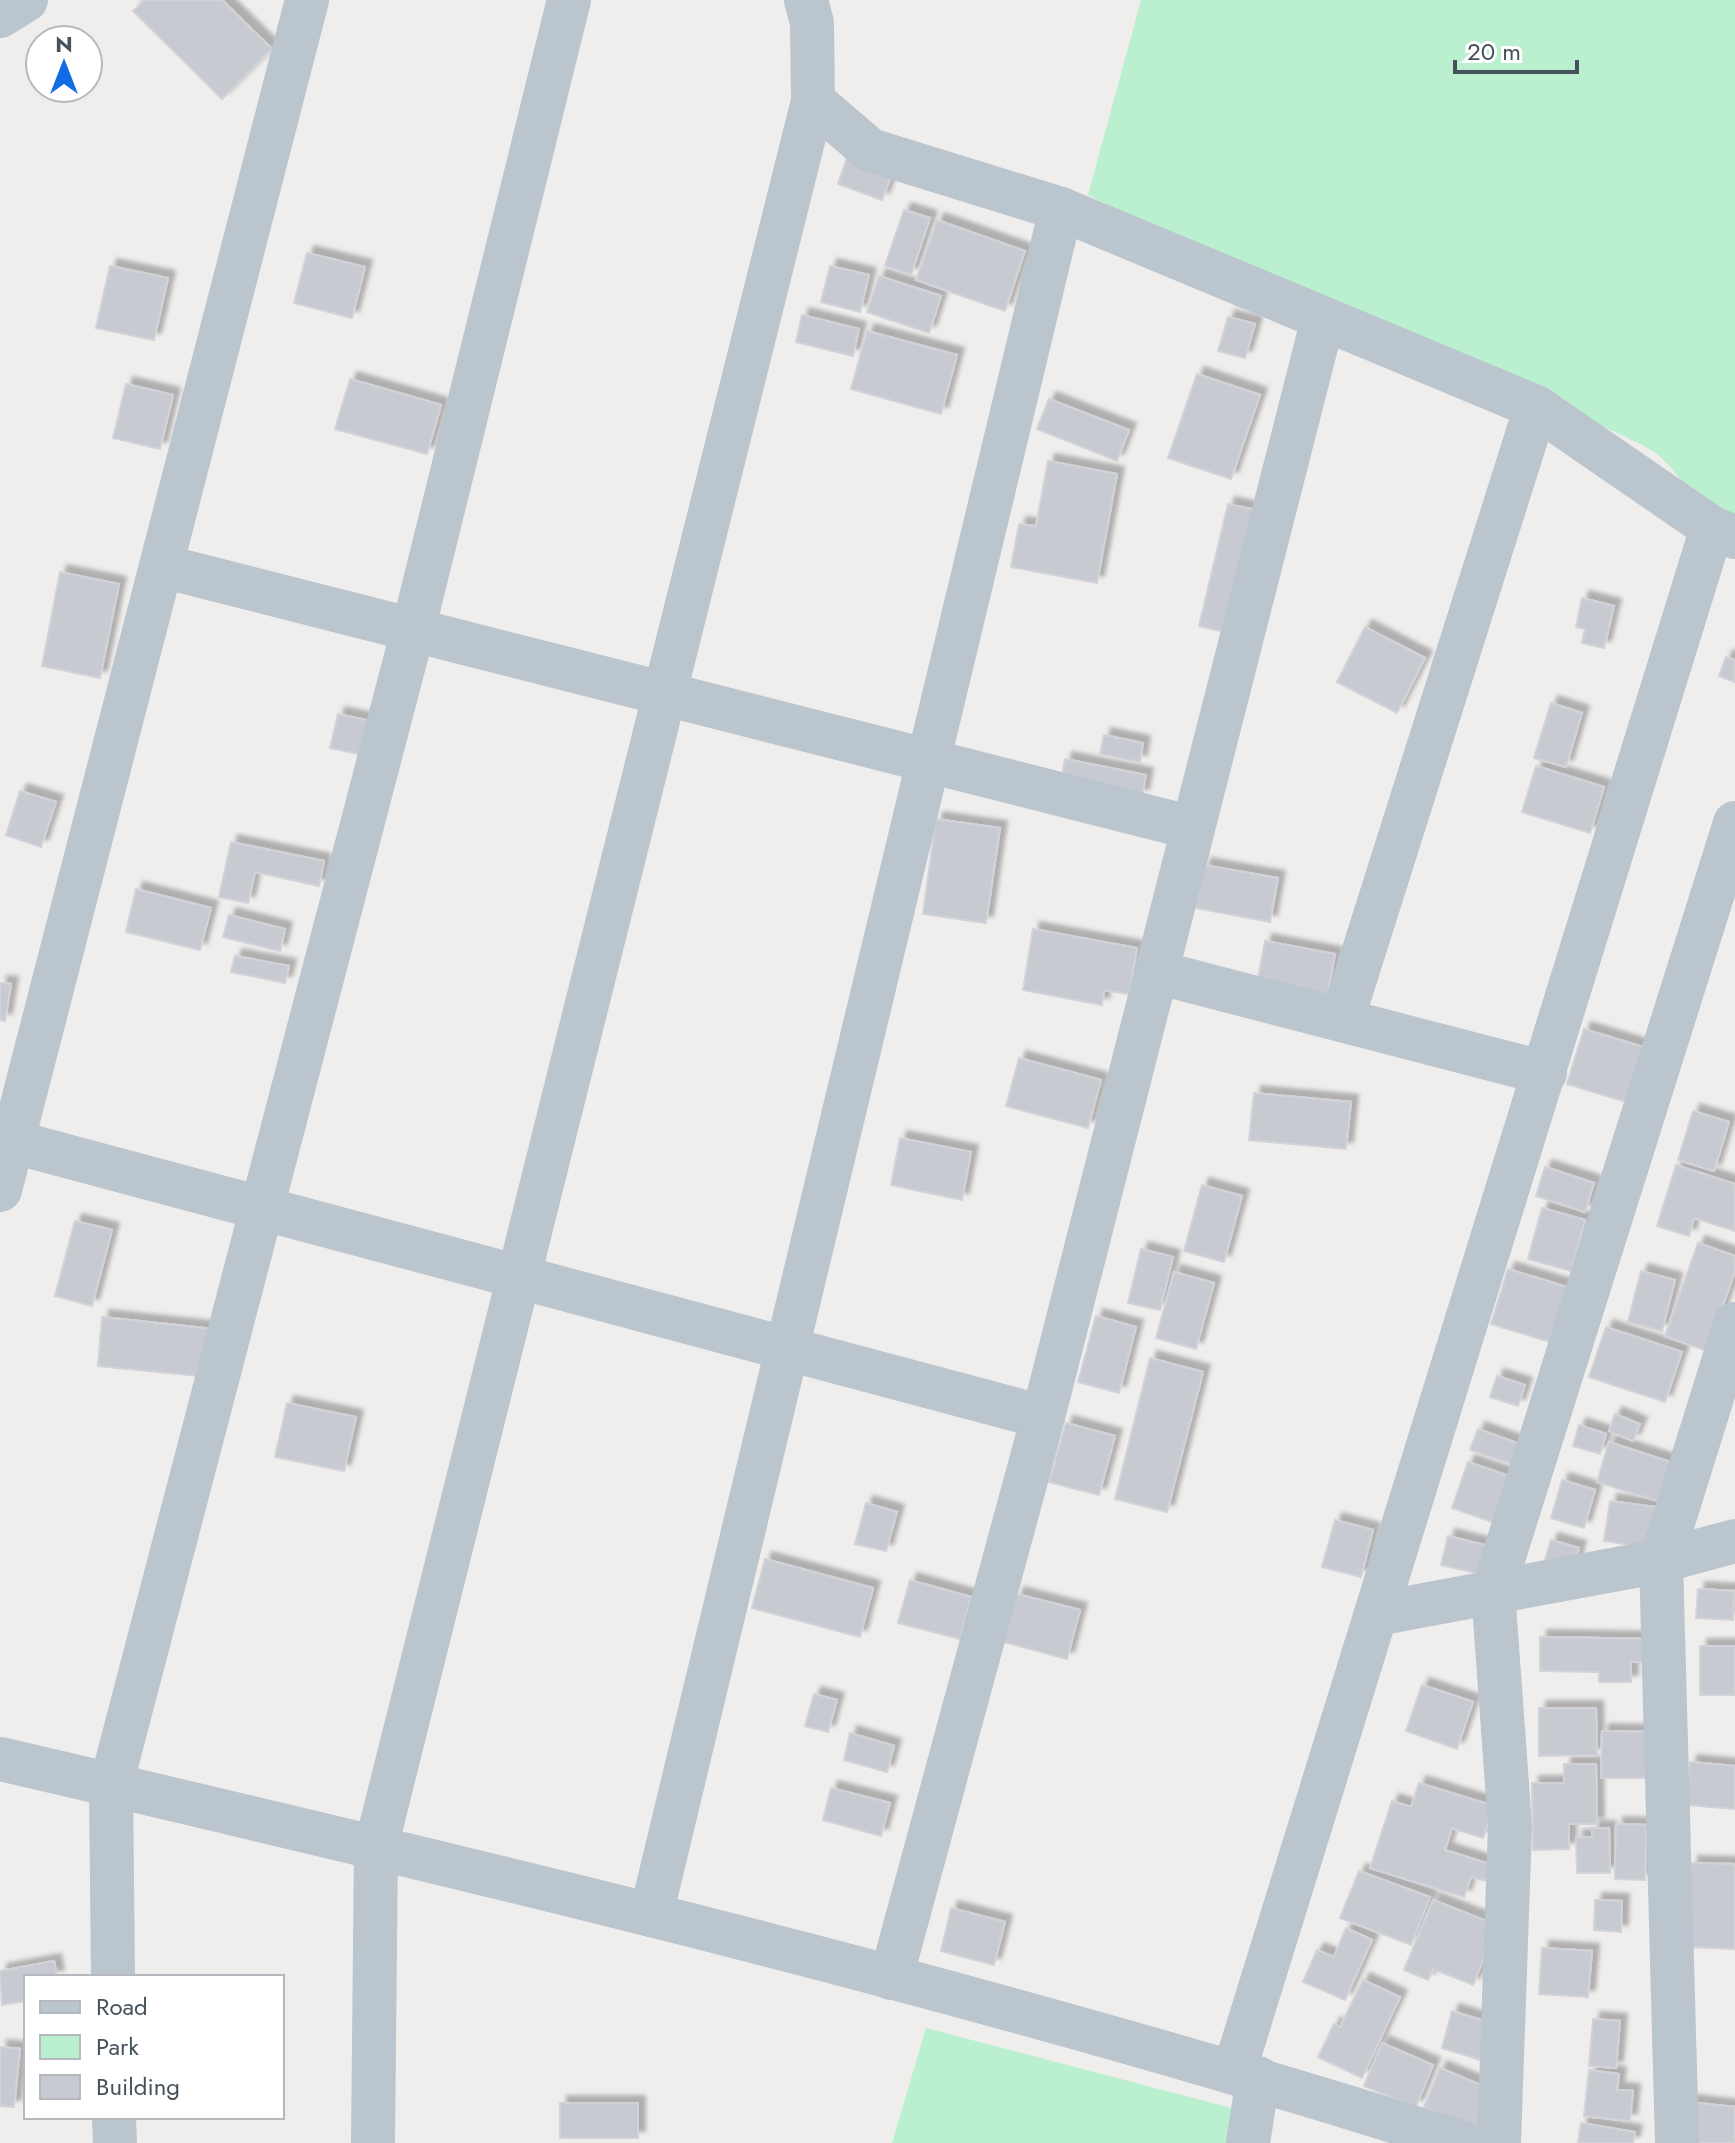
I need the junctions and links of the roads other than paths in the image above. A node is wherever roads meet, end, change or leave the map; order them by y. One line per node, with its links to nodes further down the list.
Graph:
1 (26, 0): 5 (street)
2 (307, 0): 11 (street)
3 (569, 0): 12 (street)
4 (806, 0): 6 (street)
5 (0, 16)
6 (813, 101): 7 (street); 13 (street)
7 (1061, 209): 8 (street); 14 (street)
8 (1323, 319): 9 (street); 16 (street)
9 (1536, 407): 10 (street); 18 (street)
10 (1723, 532): 19 (street)
11 (162, 566): 12 (street); 20 (street)
12 (413, 630): 13 (street); 22 (street)
13 (665, 694): 14 (street); 23 (street)
14 (927, 761): 16 (street); 25 (street)
15 (1735, 823): 29 (street)
16 (1193, 828): 17 (street)
17 (1156, 972): 18 (street); 26 (street)
18 (1342, 1020): 19 (street)
19 (1545, 1073): 30 (street)
20 (14, 1142): 21 (street); 22 (street)
21 (0, 1190)
22 (262, 1209): 23 (street); 32 (street)
23 (518, 1278): 25 (street); 33 (street)
24 (1735, 1324): 28 (street)
25 (786, 1349): 26 (street); 34 (street)
26 (1043, 1417): 36 (street)
27 (1735, 1541): 28 (street)
28 (1661, 1561): 29 (street); 43 (street)
29 (1493, 1591): 30 (street); 42 (street)
30 (1376, 1614): 37 (street)
31 (0, 1759): 32 (street)
32 (111, 1785): 33 (street); 35 (street)
33 (376, 1847): 34 (street); 40 (street)
34 (651, 1915): 36 (street)
35 (113, 1975)
36 (891, 1978): 37 (street)
37 (1246, 2075): 41 (street); 42 (street)
38 (114, 2119): 39 (street)
39 (115, 2143)
40 (373, 2143)
41 (1248, 2143)
42 (1470, 2143)
43 (1677, 2143)

